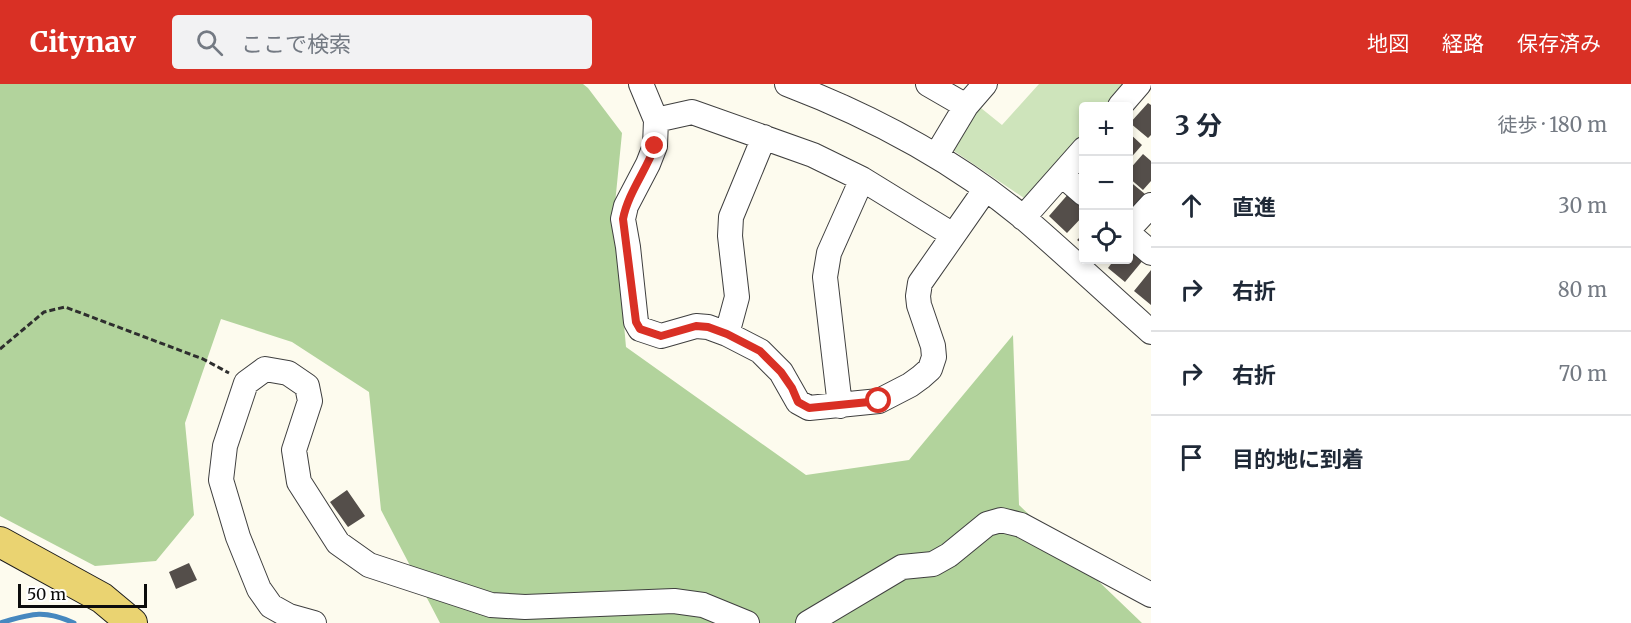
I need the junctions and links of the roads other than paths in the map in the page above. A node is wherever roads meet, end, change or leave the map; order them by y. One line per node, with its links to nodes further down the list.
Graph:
1 (641, 84): 8 (street)
2 (787, 84): 11 (street)
3 (928, 84): 7 (street)
4 (985, 84): 7 (street)
5 (1138, 84): 6 (street)
6 (1123, 102)
7 (966, 106): 11 (street)
8 (656, 120): 9 (street); 23 (street)
9 (764, 137): 13 (street); 23 (street)
10 (1079, 154): 12 (street)
11 (936, 156): 14 (street)
12 (1062, 175): 15 (street); 17 (street)
13 (862, 179): 19 (street); 24 (street)
14 (986, 190): 17 (street); 19 (street)
15 (1079, 190)
16 (1151, 205): 18 (street)
17 (1023, 218): 22 (street)
18 (1133, 226)
19 (953, 235): 24 (street)
20 (1133, 237): 21 (street)
21 (1151, 253)
22 (1151, 332)
23 (727, 334): 24 (street)
24 (840, 406)
25 (0, 542): 27 (main road)
26 (1151, 595): 30 (street)
27 (132, 623)
28 (314, 623): 29 (street)
29 (747, 623)
30 (808, 623)

